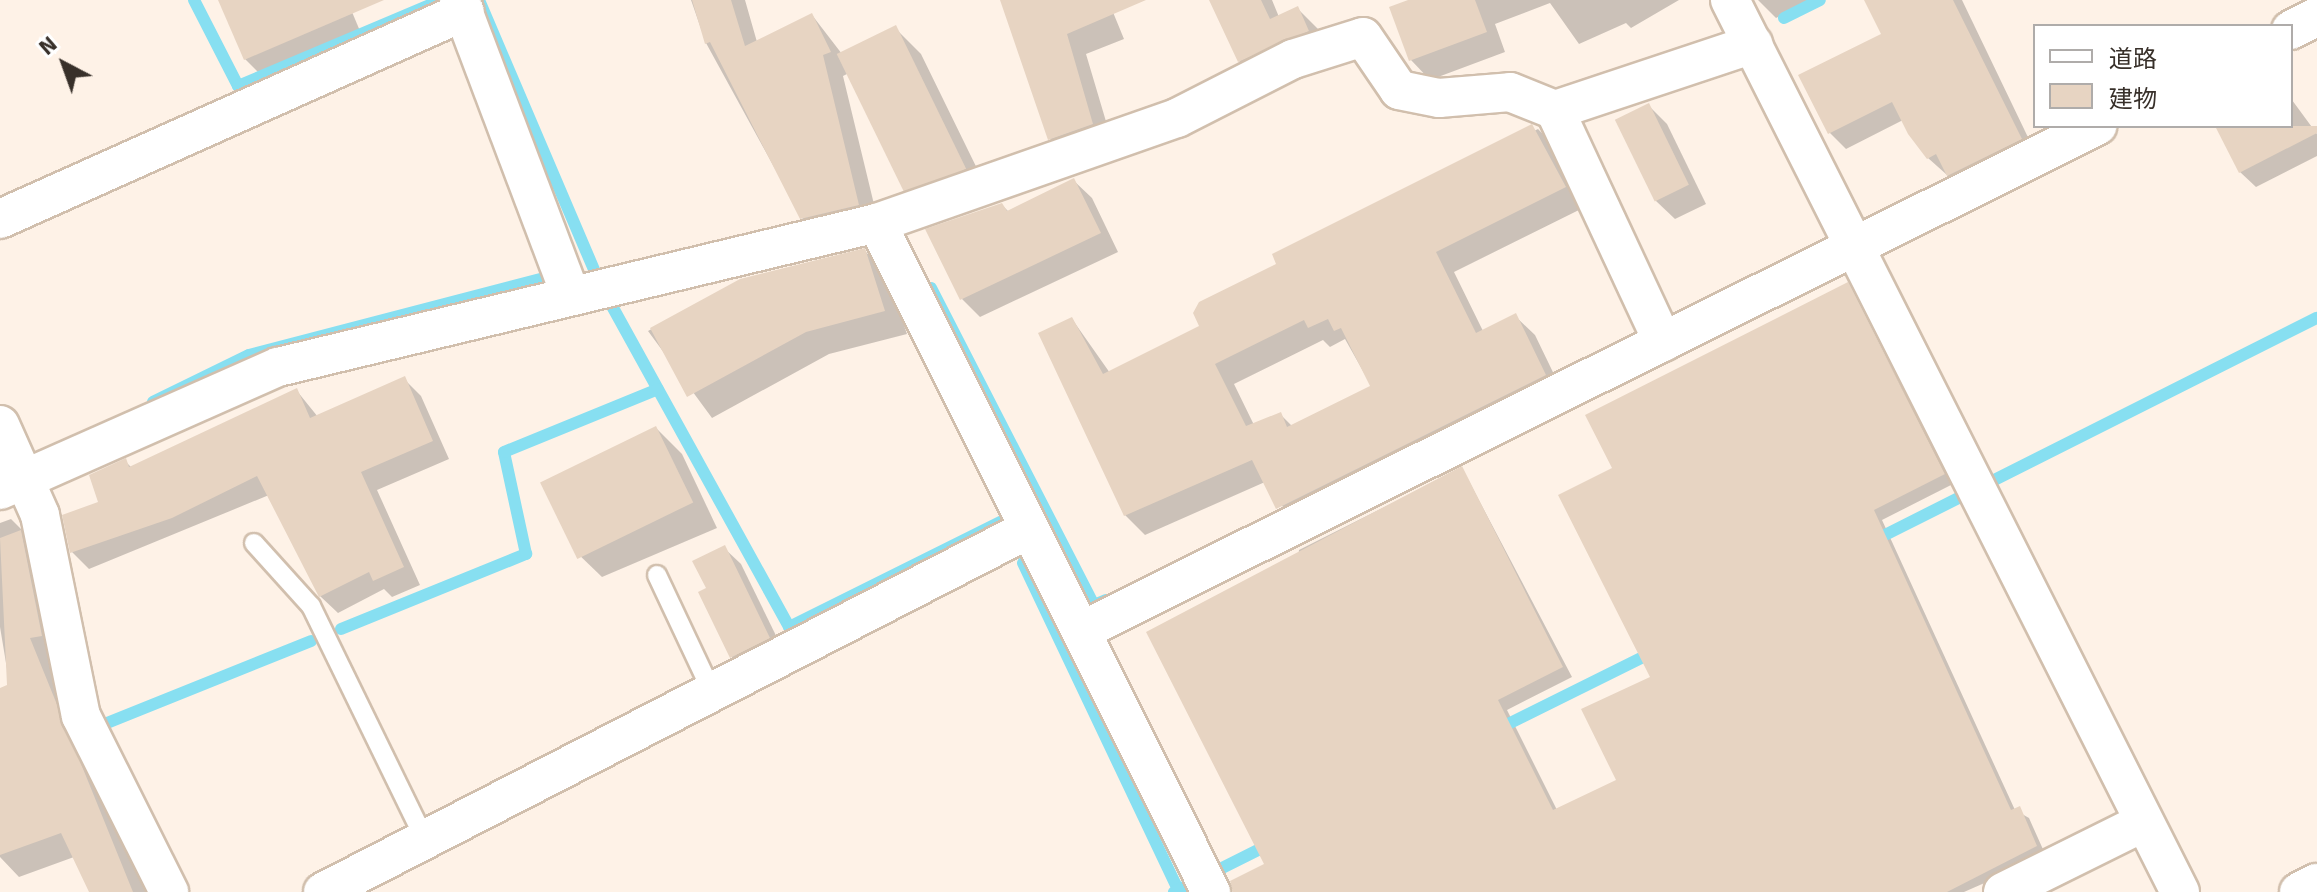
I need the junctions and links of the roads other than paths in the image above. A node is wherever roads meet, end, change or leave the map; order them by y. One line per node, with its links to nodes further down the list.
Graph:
1 (1730, 0): 5 (street)
2 (462, 5): 8 (street); 11 (street)
3 (2317, 17): 4 (street)
4 (2293, 29)
5 (1753, 44): 6 (street); 10 (street)
6 (1555, 110): 9 (street); 12 (street)
7 (2093, 128): 10 (street)
8 (0, 219)
9 (877, 223): 11 (street); 15 (street)
10 (1854, 247): 12 (street); 20 (street)
11 (570, 293): 14 (street)
12 (1663, 342): 18 (street)
13 (0, 425): 14 (street)
14 (12, 485): 23 (street)
15 (1029, 529): 18 (street); 19 (street)
16 (254, 543): 21 (lane)
17 (657, 575): 19 (lane)
18 (1081, 631): 25 (street)
19 (712, 692): 21 (street)
20 (2144, 822): 26 (street); 27 (street)
21 (425, 840): 24 (street)
22 (2317, 883): 28 (street)
23 (169, 892)
24 (323, 892)
25 (1211, 892)
26 (2003, 892)
27 (2180, 892)
28 (2299, 892)

